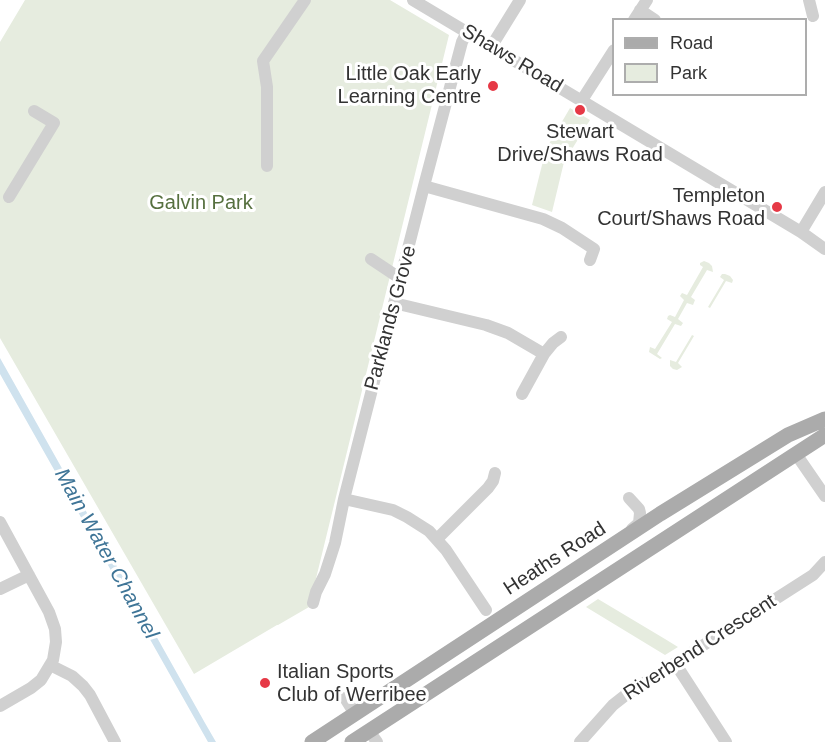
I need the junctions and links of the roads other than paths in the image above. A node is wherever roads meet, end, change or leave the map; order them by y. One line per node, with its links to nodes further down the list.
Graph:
1 (305, 0): 11 (street)
2 (413, 0): 6 (street, Shaws Road)
3 (519, 0): 7 (street)
4 (809, 0): 5 (street)
5 (813, 16)
6 (467, 32): 7 (street, Shaws Road); 12 (street, Parklands Grove)
7 (491, 47): 9 (street, Shaws Road)
8 (612, 53): 9 (street)
9 (582, 100): 15 (street, Shaws Road)
10 (34, 111): 14 (street)
11 (267, 166)
12 (424, 186): 18 (street); 19 (street, Parklands Grove)
13 (825, 192): 15 (street)
14 (9, 197)
15 (801, 232): 16 (street, Shaws Road)
16 (825, 249)
17 (371, 259): 19 (street)
18 (590, 260)
19 (401, 279): 20 (street, Parklands Grove)
20 (394, 303): 22 (street); 29 (street, Parklands Grove)
21 (561, 337): 22 (street)
22 (544, 354): 23 (street)
23 (522, 394)
24 (825, 419): 30 (main road, Heaths Road)
25 (825, 435): 26 (main road)
26 (796, 454): 28 (street); 44 (main road)
27 (495, 473): 32 (street)
28 (825, 496)
29 (344, 499): 32 (street); 37 (street, Parklands Grove)
30 (660, 514): 33 (main road, Heaths Road); 33 (street)
31 (0, 522): 35 (street)
32 (437, 539): 38 (street)
33 (588, 562): 43 (main road, Heaths Road)
34 (824, 567): 39 (street, Riverbend Crescent)
35 (29, 575): 36 (street); 40 (street)
36 (0, 590)
37 (313, 603)
38 (486, 610)
39 (675, 663): 47 (street, Riverbend Crescent); 48 (street)
40 (50, 665): 42 (street); 45 (street)
41 (345, 698): 43 (street)
42 (0, 706)
43 (355, 714): 44 (main road); 46 (main road, Heaths Road)
44 (366, 738)
45 (115, 742)
46 (312, 742)
47 (580, 742)
48 (726, 742)

